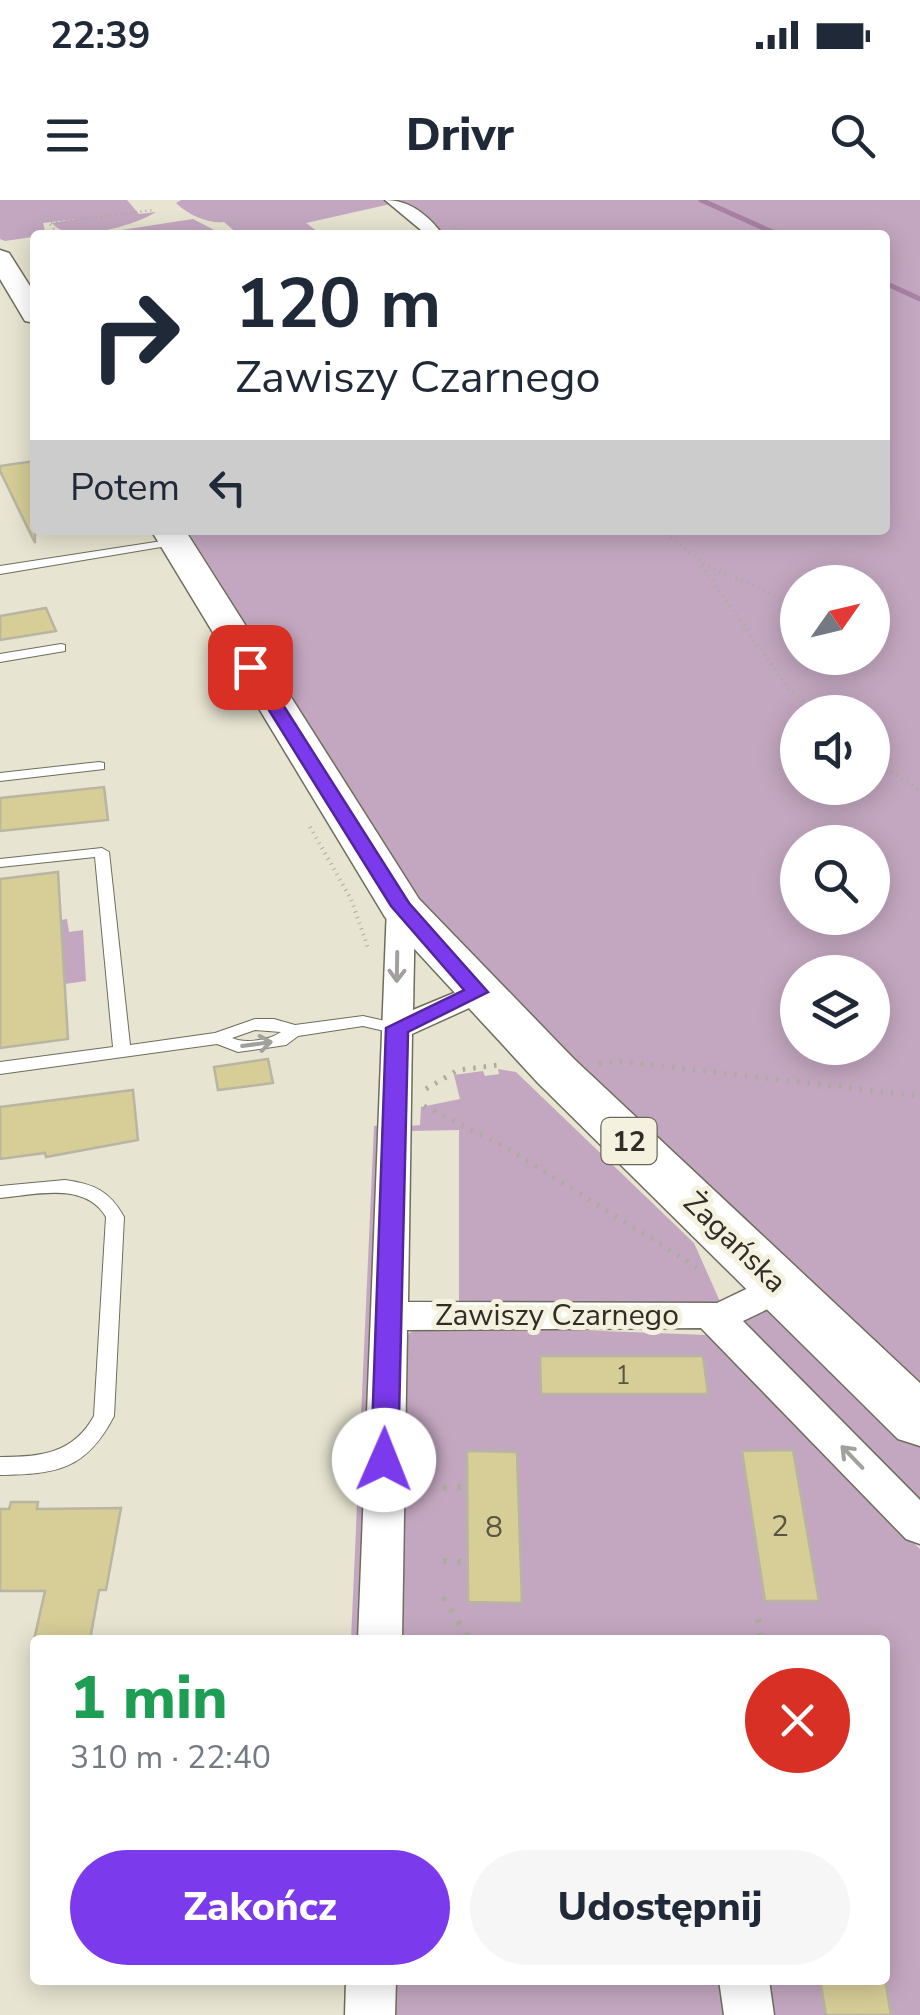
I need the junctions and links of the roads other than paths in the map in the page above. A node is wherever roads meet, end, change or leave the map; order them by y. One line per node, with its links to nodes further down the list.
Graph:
1 (392, 200): 2 (street)
2 (431, 230)
3 (0, 258): 4 (main road)
4 (30, 307)
5 (172, 536): 6 (lane); 12 (main road, Żagańska / 12)
6 (0, 570)
7 (61, 648): 8 (lane)
8 (0, 658)
9 (98, 766): 10 (lane)
10 (0, 777)
11 (0, 863): 15 (lane)
12 (401, 906): 13 (main road, Żagańska / 12); 14 (street, one-way to 14)
13 (478, 992): 14 (street); 18 (main road, Żagańska / 12)
14 (397, 1028): 15 (lane); 19 (street)
15 (122, 1050): 16 (lane)
16 (0, 1068)
17 (0, 1192): 22 (lane)
18 (782, 1288): 20 (street, Zawiszy Czarnego); 21 (main road, Żagańska / 12)
19 (388, 1316): 20 (street, Zawiszy Czarnego); 24 (street)
20 (723, 1324): 23 (street, Zawiszy Czarnego, one-way to 20)
21 (920, 1420)
22 (0, 1466)
23 (920, 1527)
24 (380, 1635)
25 (371, 1985): 27 (street)
26 (745, 1985): 28 (street)
27 (370, 2015)
28 (748, 2015)

